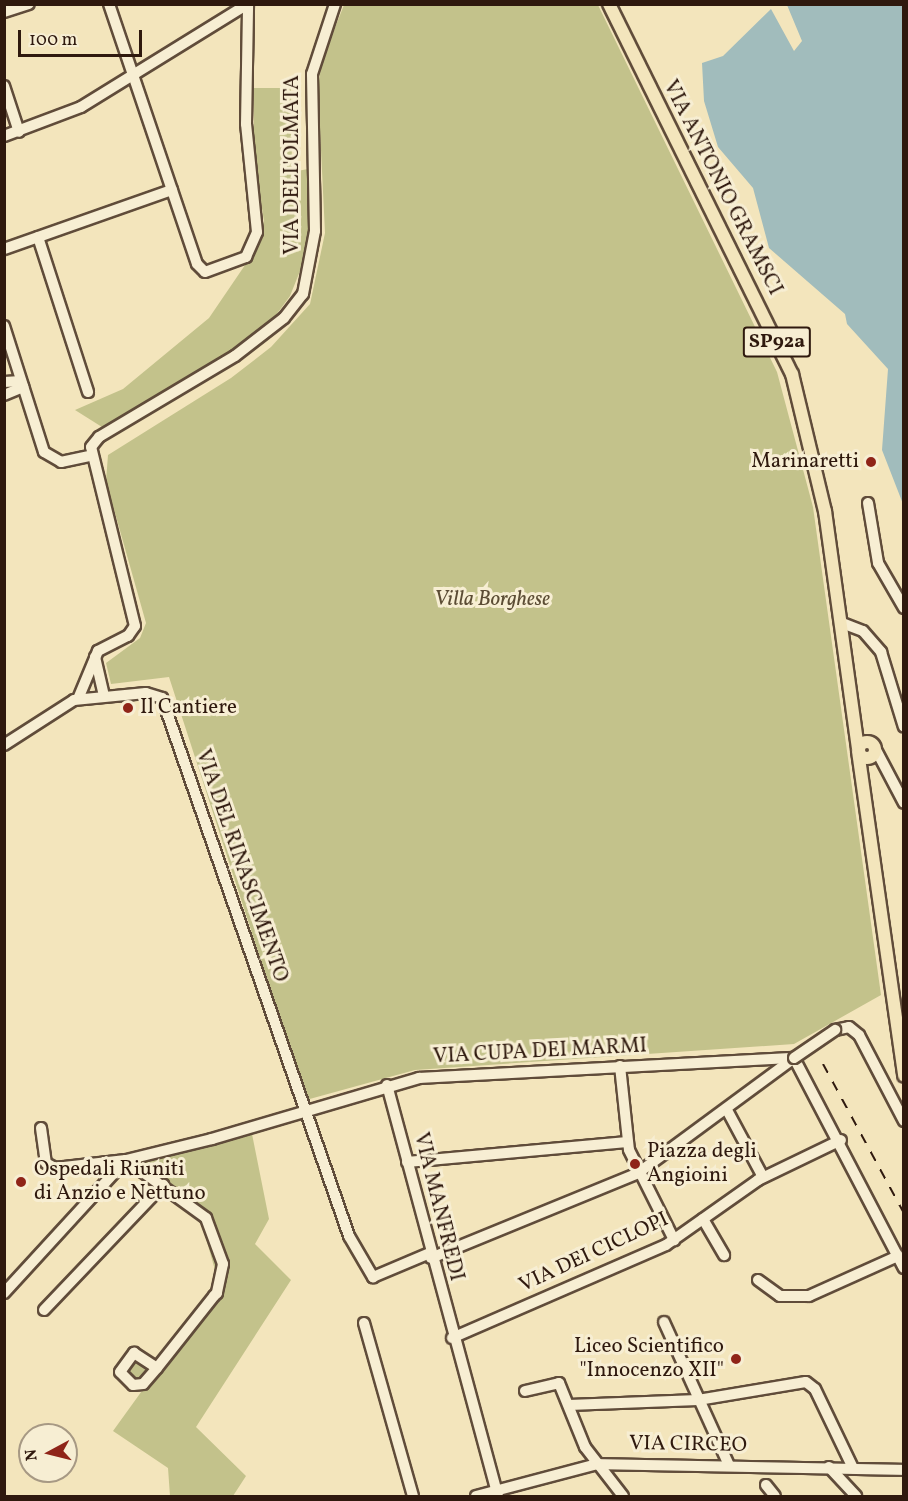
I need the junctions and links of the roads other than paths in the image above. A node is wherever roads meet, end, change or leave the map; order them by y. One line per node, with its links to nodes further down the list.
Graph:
1 (29, 4): 6 (street)
2 (109, 4): 7 (street)
3 (248, 4): 7 (street); 11 (street)
4 (335, 4): 19 (street, VIA DELL'OLMATA)
5 (609, 4): 22 (main road, VIA ANTONIO GRAMSCI / SP92a)
6 (4, 12)
7 (132, 74): 9 (street); 11 (street)
8 (4, 86): 9 (street)
9 (19, 132): 10 (street)
10 (4, 136)
11 (172, 190): 12 (street)
12 (38, 237): 13 (street); 17 (street)
13 (4, 249)
14 (4, 326): 16 (street)
15 (4, 382): 16 (street)
16 (22, 384): 18 (street); 19 (street)
17 (88, 392)
18 (4, 395)
19 (90, 456): 23 (street)
20 (868, 503): 21 (street)
21 (903, 608)
22 (842, 623): 26 (main road, VIA ANTONIO GRAMSCI / SP92a); 27 (street)
23 (95, 656): 24 (street); 25 (street)
24 (104, 696): 25 (street, VIA DEL RINASCIMENTO); 38 (street, VIA DEL RINASCIMENTO)
25 (78, 699): 28 (street, VIA DEL RINASCIMENTO)
26 (854, 709): 29 (main road, VIA ANTONIO GRAMSCI / SP92a); 30 (main road, VIA ANTONIO GRAMSCI / SP92a)
27 (903, 727)
28 (4, 745)
29 (858, 750): 30 (main road); 31 (main road, VIA ANTONIO GRAMSCI)
30 (872, 752): 31 (main road); 32 (street, VIA ANTONIO GRAMSCI)
31 (865, 786): 33 (main road)
32 (903, 803)
33 (898, 993): 36 (main road)
34 (794, 1058): 35 (street, VIA CUPA DEI MARMI); 39 (street); 40 (street, bridge); 42 (street)
35 (620, 1066): 37 (street, VIA CUPA DEI MARMI); 43 (street)
36 (903, 1076)
37 (387, 1085): 38 (street, VIA CUPA DEI MARMI); 45 (street, VIA MANFREDI)
38 (301, 1109): 44 (street, VIA CUPA DEI MARMI); 51 (street, VIA DEL RINASCIMENTO)
39 (727, 1110): 46 (street); 47 (street)
40 (903, 1121)
41 (41, 1128): 44 (street, VIA CUPA DEI MARMI)
42 (841, 1140): 47 (street, VIA DEI CICLOPI); 53 (street)
43 (627, 1142): 45 (street); 46 (street)
44 (126, 1160): 48 (street); 56 (street)
45 (407, 1162): 51 (street, VIA MANFREDI)
46 (638, 1173): 50 (street); 51 (street)
47 (763, 1177): 49 (street, VIA DEI CICLOPI)
48 (162, 1185): 57 (street); 61 (street)
49 (703, 1219): 50 (street, VIA DEI CICLOPI); 52 (street)
50 (674, 1240): 60 (street, VIA DEI CICLOPI)
51 (431, 1256): 60 (street, VIA MANFREDI)
52 (724, 1256)
53 (898, 1256): 54 (street); 55 (street)
54 (903, 1268)
55 (758, 1280)
56 (4, 1293)
57 (44, 1310)
58 (664, 1322): 63 (street)
59 (364, 1323): 72 (street)
60 (452, 1338): 71 (street, VIA MANFREDI)
61 (157, 1368)
62 (525, 1391): 64 (street)
63 (698, 1400): 64 (street); 66 (street); 68 (street)
64 (569, 1405): 65 (street)
65 (597, 1464): 66 (street, VIA CIRCEO); 71 (street, VIA CIRCEO); 74 (street)
66 (729, 1465): 67 (street, VIA CIRCEO)
67 (829, 1467): 68 (street, VIA CIRCEO); 76 (street)
68 (852, 1468): 69 (street, VIA CIRCEO)
69 (903, 1470)
70 (766, 1485): 75 (street)
71 (497, 1493): 73 (street, VIA CIRCEO)
72 (413, 1497)
73 (476, 1497)
74 (623, 1497)
75 (776, 1497)
76 (856, 1497)

